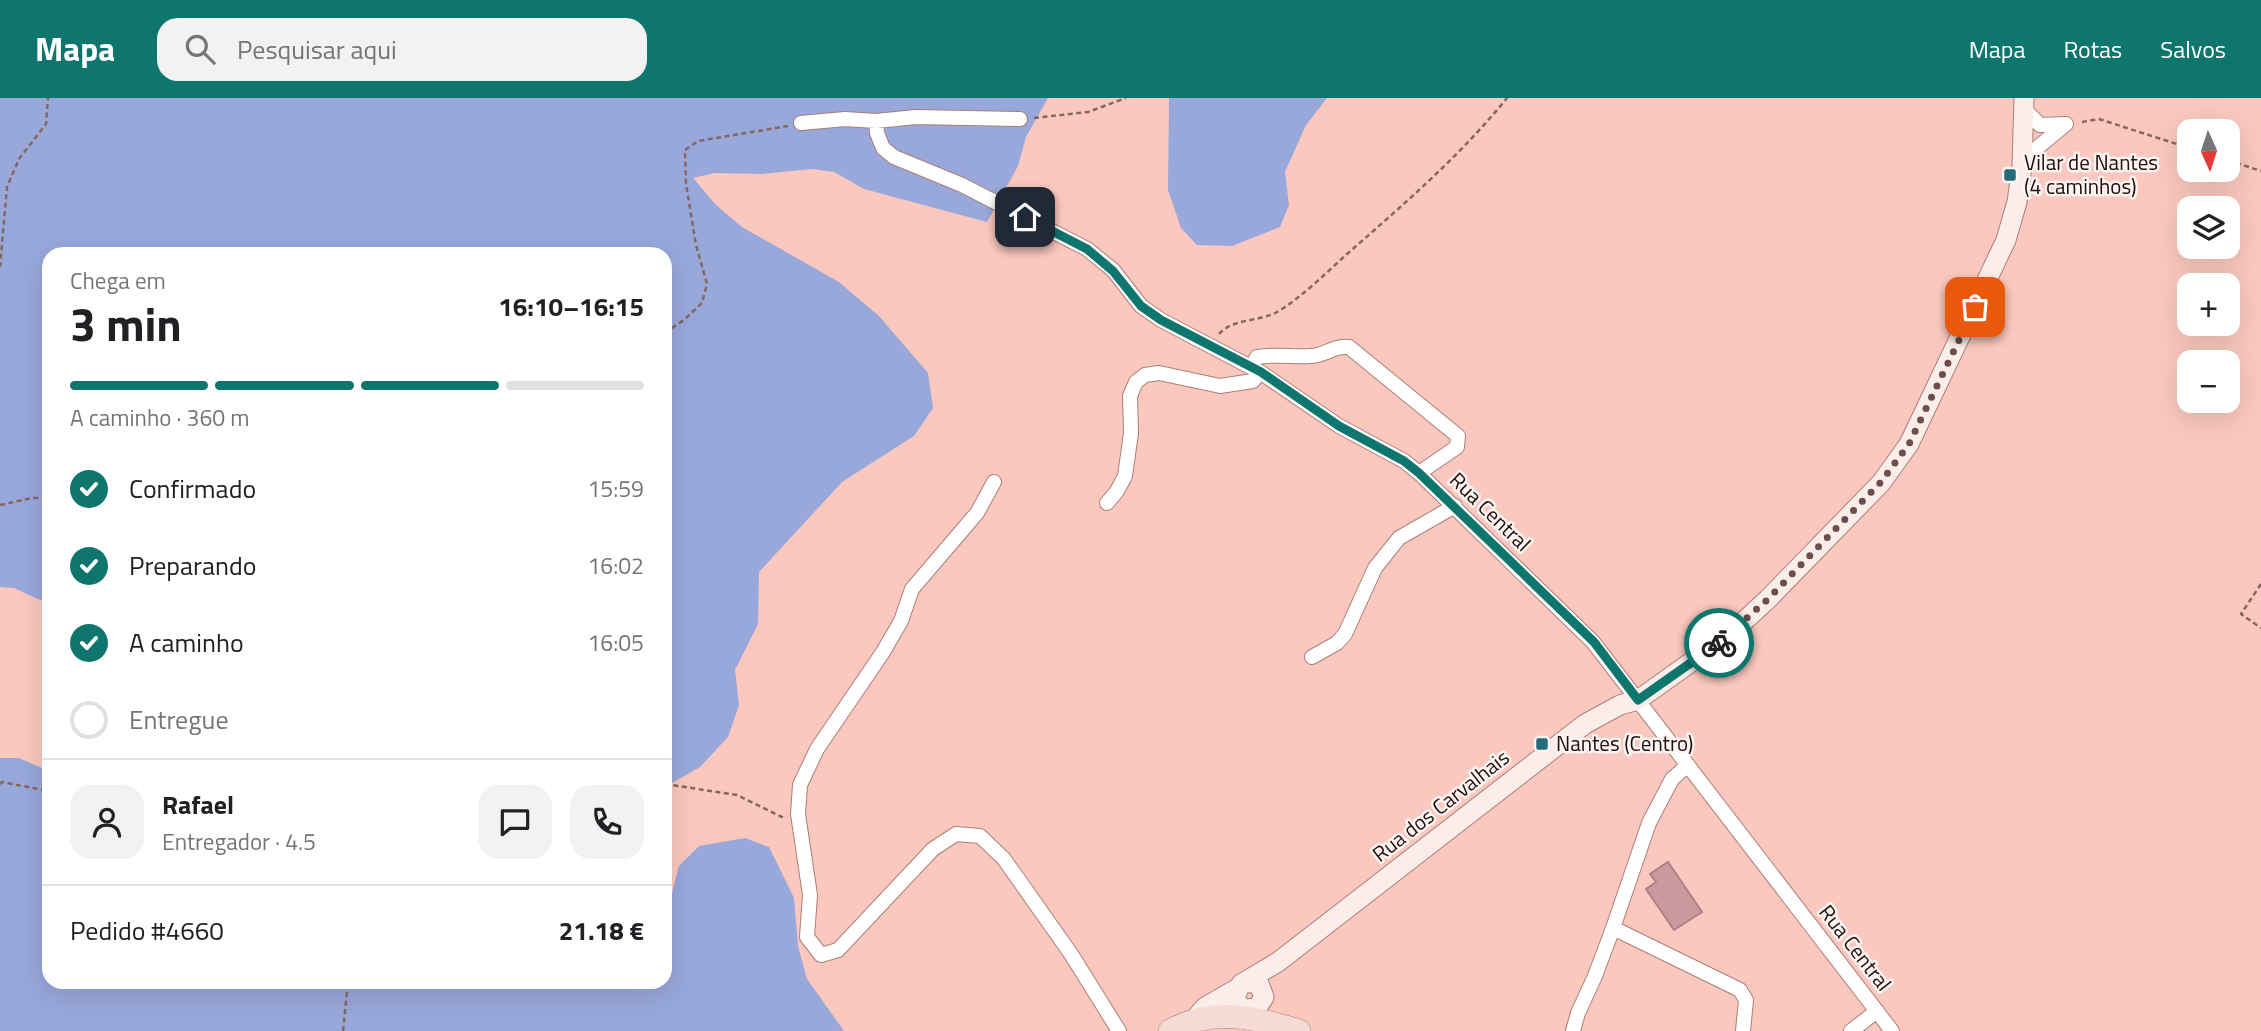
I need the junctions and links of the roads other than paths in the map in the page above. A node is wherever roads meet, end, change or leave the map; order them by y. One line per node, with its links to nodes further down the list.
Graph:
1 (2024, 103): 5 (main road, Rua dos Carvalhais); 5 (street)
2 (1020, 119): 3 (street)
3 (876, 121): 4 (street); 6 (street, Rua Central)
4 (801, 122)
5 (2022, 166): 12 (main road, Rua dos Carvalhais)
6 (1256, 369): 7 (street, Rua Central); 7 (street); 9 (street)
7 (1419, 473): 10 (street, Rua Central)
8 (994, 482): 17 (street)
9 (1107, 503)
10 (1455, 506): 11 (street); 12 (street, Rua Central)
11 (1312, 657)
12 (1638, 700): 13 (street, Rua Central); 15 (main road, Rua dos Carvalhais)
13 (1688, 765): 14 (street); 16 (street, Rua Central)
14 (1613, 928): 20 (street); 21 (street)
15 (1253, 1002): 18 (main road); 19 (main road)
16 (1877, 1010): 22 (street); 23 (street, Rua Central)
17 (1119, 1031)
18 (1170, 1031)
19 (1299, 1031)
20 (1573, 1031)
21 (1743, 1031)
22 (1851, 1031)
23 (1892, 1031)

